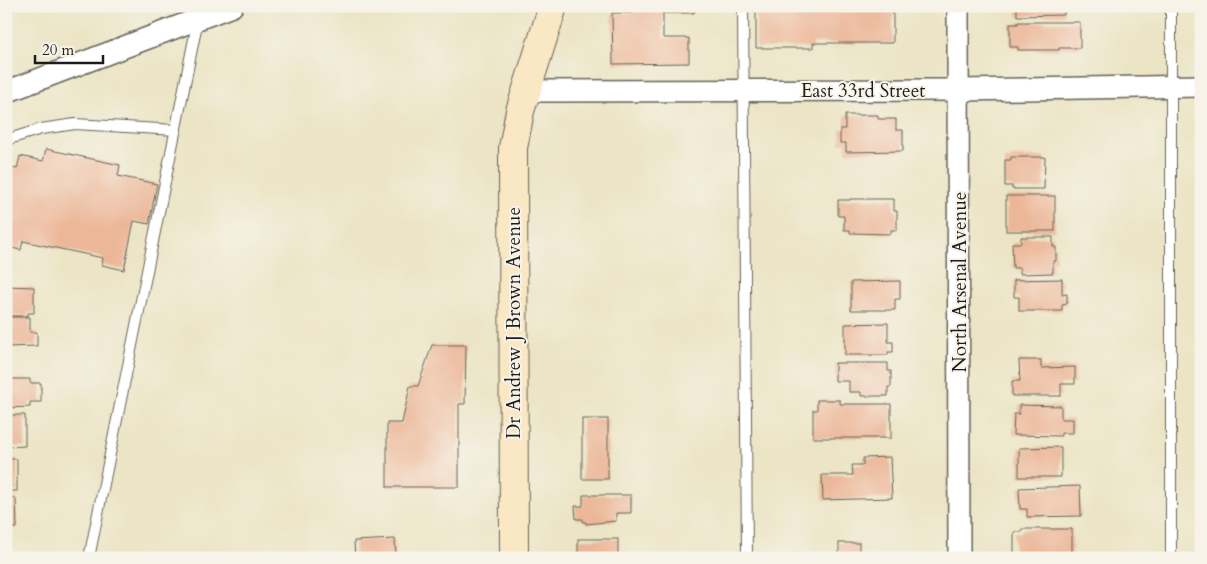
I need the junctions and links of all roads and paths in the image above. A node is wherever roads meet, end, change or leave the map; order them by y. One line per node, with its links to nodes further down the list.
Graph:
1 (8, 6): 7 (lane)
2 (232, 6): 8 (street)
3 (553, 6): 13 (main road, Dr Andrew J Brown Avenue)
4 (743, 6): 11 (lane)
5 (958, 6): 12 (street, North Arsenal Avenue)
6 (1170, 6): 9 (lane)
7 (6, 13)
8 (198, 19): 14 (street); 15 (lane)
9 (1171, 86): 10 (street, East 33rd Street); 12 (street, East 33rd Street); 21 (lane)
10 (1201, 86)
11 (743, 90): 12 (street, East 33rd Street); 13 (street, East 33rd Street); 19 (lane)
12 (959, 90): 20 (street, North Arsenal Avenue)
13 (526, 91): 18 (main road, Dr Andrew J Brown Avenue)
14 (6, 92)
15 (176, 130): 16 (lane); 17 (lane)
16 (6, 140)
17 (88, 558)
18 (514, 558)
19 (747, 558)
20 (958, 558)
21 (1171, 558)

